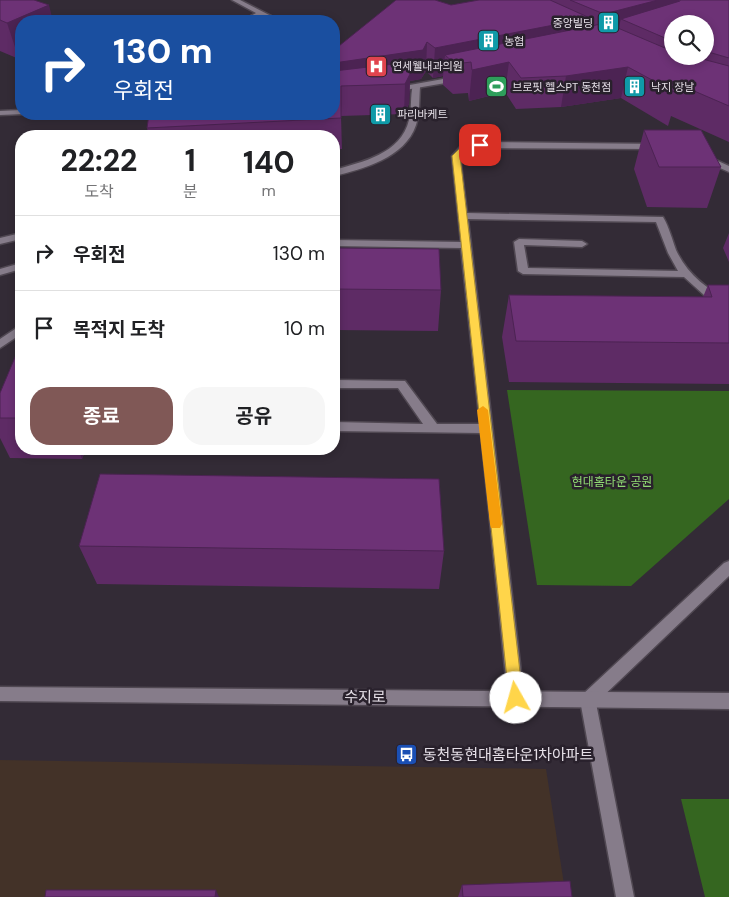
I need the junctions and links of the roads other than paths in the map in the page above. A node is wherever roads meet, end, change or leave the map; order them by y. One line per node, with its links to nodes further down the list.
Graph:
1 (235, 0): 2 (street)
2 (262, 13): 3 (street); 4 (street)
3 (258, 15)
4 (266, 15)
5 (464, 77): 6 (street)
6 (416, 87): 7 (street); 13 (street)
7 (389, 90)
8 (15, 112): 9 (street)
9 (0, 113)
10 (668, 146): 14 (street)
11 (695, 153): 12 (street)
12 (729, 169)
13 (340, 171)
14 (462, 216): 19 (street); 22 (street)
15 (15, 237): 16 (street)
16 (0, 241)
17 (340, 243): 19 (street)
18 (582, 244): 22 (street)
19 (466, 245): 29 (street)
20 (15, 268): 21 (street)
21 (0, 272)
22 (685, 274): 23 (street)
23 (729, 306)
24 (15, 333): 25 (street)
25 (0, 344)
26 (340, 384): 28 (street)
27 (340, 427): 28 (street)
28 (433, 428): 29 (street)
29 (485, 429): 32 (street)
30 (729, 567): 33 (street)
31 (0, 694): 32 (street, 수지로)
32 (516, 698): 33 (street, 수지로)
33 (588, 700): 34 (street, 수지로); 35 (street)
34 (729, 701)
35 (625, 897)

